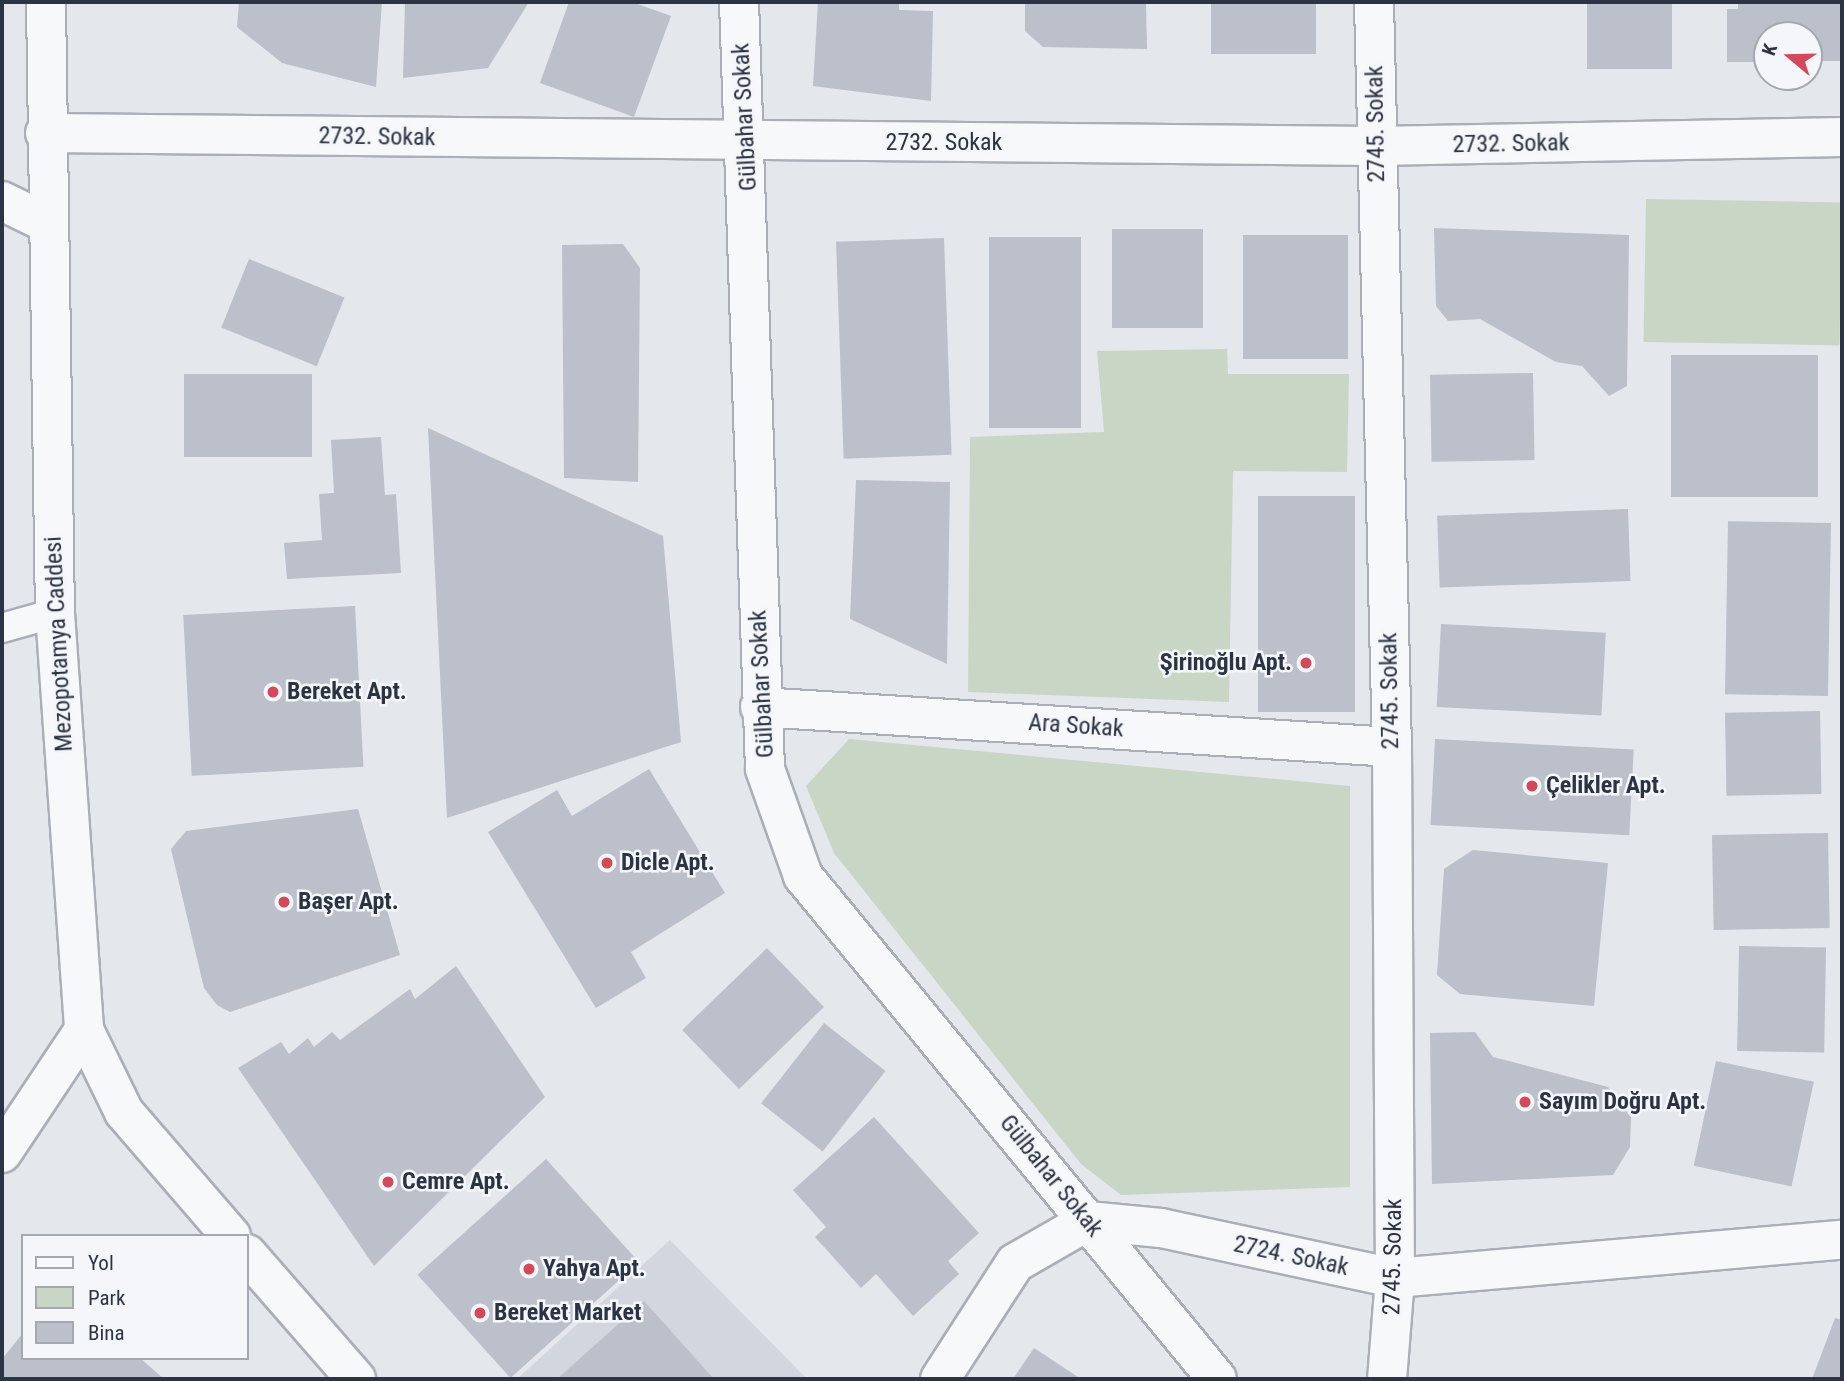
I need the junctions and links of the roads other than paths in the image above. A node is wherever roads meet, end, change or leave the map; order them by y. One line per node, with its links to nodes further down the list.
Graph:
1 (46, 2): 4 (street, Mezopotamya Caddesi)
2 (739, 2): 6 (street, Gülbahar Sokak)
3 (1374, 2): 7 (street, 2745. Sokak)
4 (45, 133): 6 (street, 2732. Sokak); 9 (street, Mezopotamya Caddesi)
5 (1842, 137): 7 (street, 2732. Sokak)
6 (748, 141): 7 (street, 2732. Sokak); 12 (street, Gülbahar Sokak)
7 (1376, 146): 13 (street, 2745. Sokak)
8 (2, 201): 9 (street)
9 (45, 222): 10 (street, Mezopotamya Caddesi)
10 (55, 613): 11 (lane); 14 (street, Mezopotamya Caddesi)
11 (2, 628)
12 (760, 707): 13 (street, Ara Sokak); 16 (street, Gülbahar Sokak)
13 (1392, 747): 20 (street, 2745. Sokak)
14 (85, 1030): 15 (street); 17 (street, Mezopotamya Caddesi)
15 (2, 1153)
16 (1088, 1221): 20 (street, 2724. Sokak); 22 (street); 23 (street, Gülbahar Sokak)
17 (229, 1234)
18 (1842, 1240): 20 (street, 2724. Sokak)
19 (248, 1255): 21 (street)
20 (1395, 1278): 24 (street, 2745. Sokak)
21 (356, 1379)
22 (940, 1379)
23 (1217, 1379)
24 (1387, 1379)

